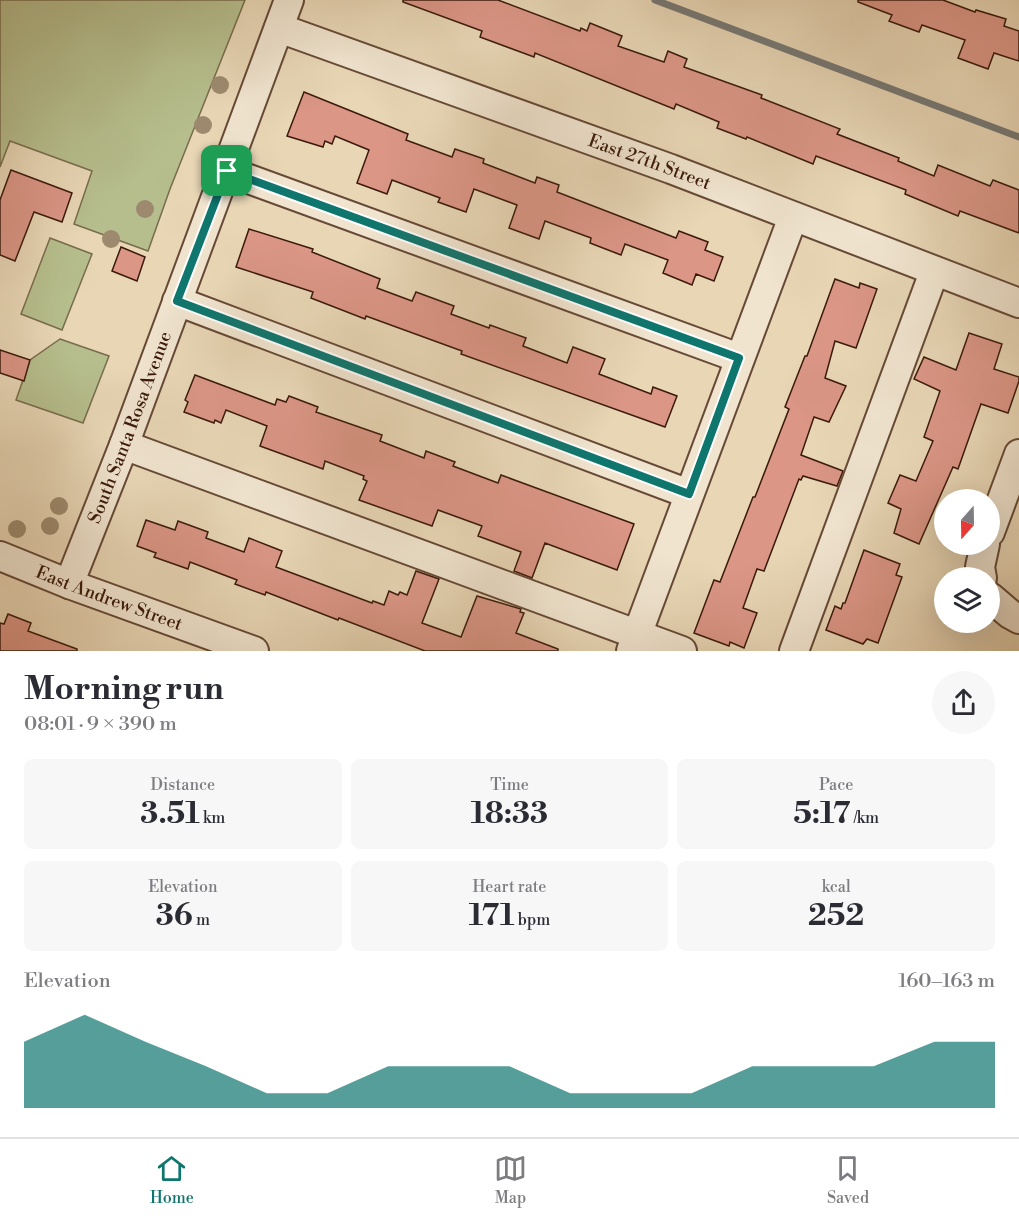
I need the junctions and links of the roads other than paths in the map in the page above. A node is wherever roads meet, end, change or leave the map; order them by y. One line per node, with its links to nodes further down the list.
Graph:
1 (290, 0): 2 (street, South Santa Rosa Avenue)
2 (279, 28): 3 (street, South Santa Rosa Avenue); 4 (street, East 27th Street)
3 (227, 171): 6 (street, South Santa Rosa Avenue); 8 (street)
4 (792, 217): 5 (street, East 27th Street); 8 (street)
5 (934, 272): 7 (street, East 27th Street); 20 (street)
6 (177, 301): 9 (street, South Santa Rosa Avenue); 11 (street)
7 (1019, 303)
8 (739, 358): 11 (street)
9 (124, 445): 14 (street, South Santa Rosa Avenue); 17 (street)
10 (1018, 458): 12 (street)
11 (689, 494): 17 (street)
12 (1000, 506)
13 (0, 556): 14 (street, East Andrew Street)
14 (69, 584): 18 (street, East Andrew Street)
15 (1000, 606): 16 (street)
16 (1019, 619)
17 (634, 643): 19 (street)
18 (254, 651)
19 (682, 651)
20 (794, 651)

